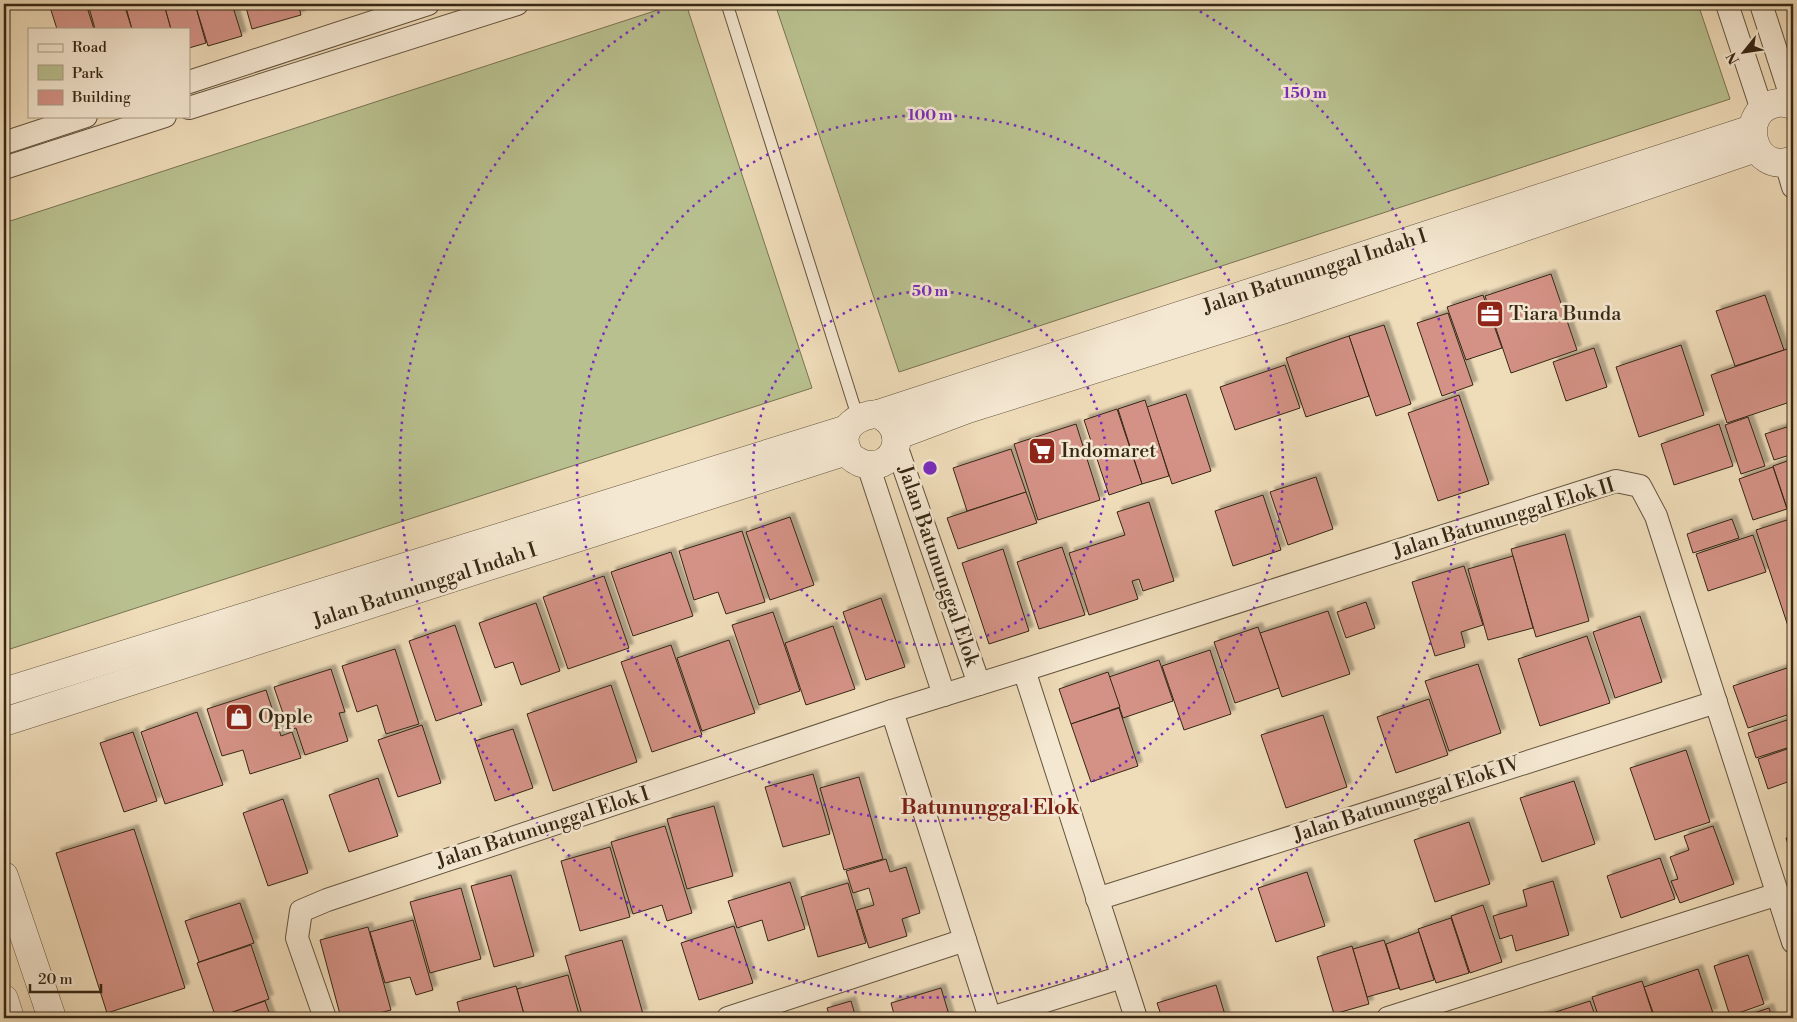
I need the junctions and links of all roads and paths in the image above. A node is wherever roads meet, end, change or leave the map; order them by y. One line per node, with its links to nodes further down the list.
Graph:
1 (428, 4): 6 (street)
2 (517, 4): 6 (street)
3 (727, 4): 17 (lane)
4 (1727, 4): 12 (street)
5 (1761, 4): 8 (street)
6 (268, 70): 7 (street); 9 (street)
7 (190, 82)
8 (1793, 104): 12 (street, Jalan Batununggal Indah I)
9 (190, 108)
10 (80, 118): 13 (street)
11 (158, 118): 14 (street)
12 (1757, 129): 15 (street); 16 (street, Jalan Batununggal Indah I)
13 (4, 144)
14 (4, 168)
15 (1791, 170)
16 (1275, 298): 17 (street, Jalan Batununggal Indah I); 18 (street, Jalan Batununggal Indah I)
17 (860, 435): 18 (street); 18 (street, Jalan Batununggal Indah I); 19 (street, Jalan Batununggal Indah I); 23 (street, Jalan Batununggal Elok)
18 (896, 442): 21 (street, Jalan Batununggal Elok)
19 (450, 566): 22 (street, Jalan Batununggal Indah I); 26 (street, Jalan Batununggal Indah I)
20 (1024, 670): 21 (street, Jalan Batununggal Elok); 24 (street, Jalan Batununggal Elok II); 29 (street)
21 (979, 684): 23 (street, Jalan Batununggal Elok)
22 (4, 692)
23 (944, 695): 25 (street, Jalan Batununggal Elok)
24 (1716, 702): 28 (street, Jalan Batununggal Elok II); 29 (street, Jalan Batununggal Elok IV)
25 (892, 712): 30 (street); 36 (street, Jalan Batununggal Elok I)
26 (4, 722)
27 (4, 876): 35 (street)
28 (1778, 894): 31 (street, Jalan Batununggal Elok II); 40 (street)
29 (1097, 899): 32 (street)
30 (965, 940): 37 (street); 38 (street)
31 (1793, 942)
32 (1122, 977): 38 (street); 39 (street)
33 (4, 999): 34 (street)
34 (10, 1018)
35 (52, 1018)
36 (326, 1018)
37 (728, 1018)
38 (990, 1018)
39 (1136, 1018)
40 (1388, 1018)

